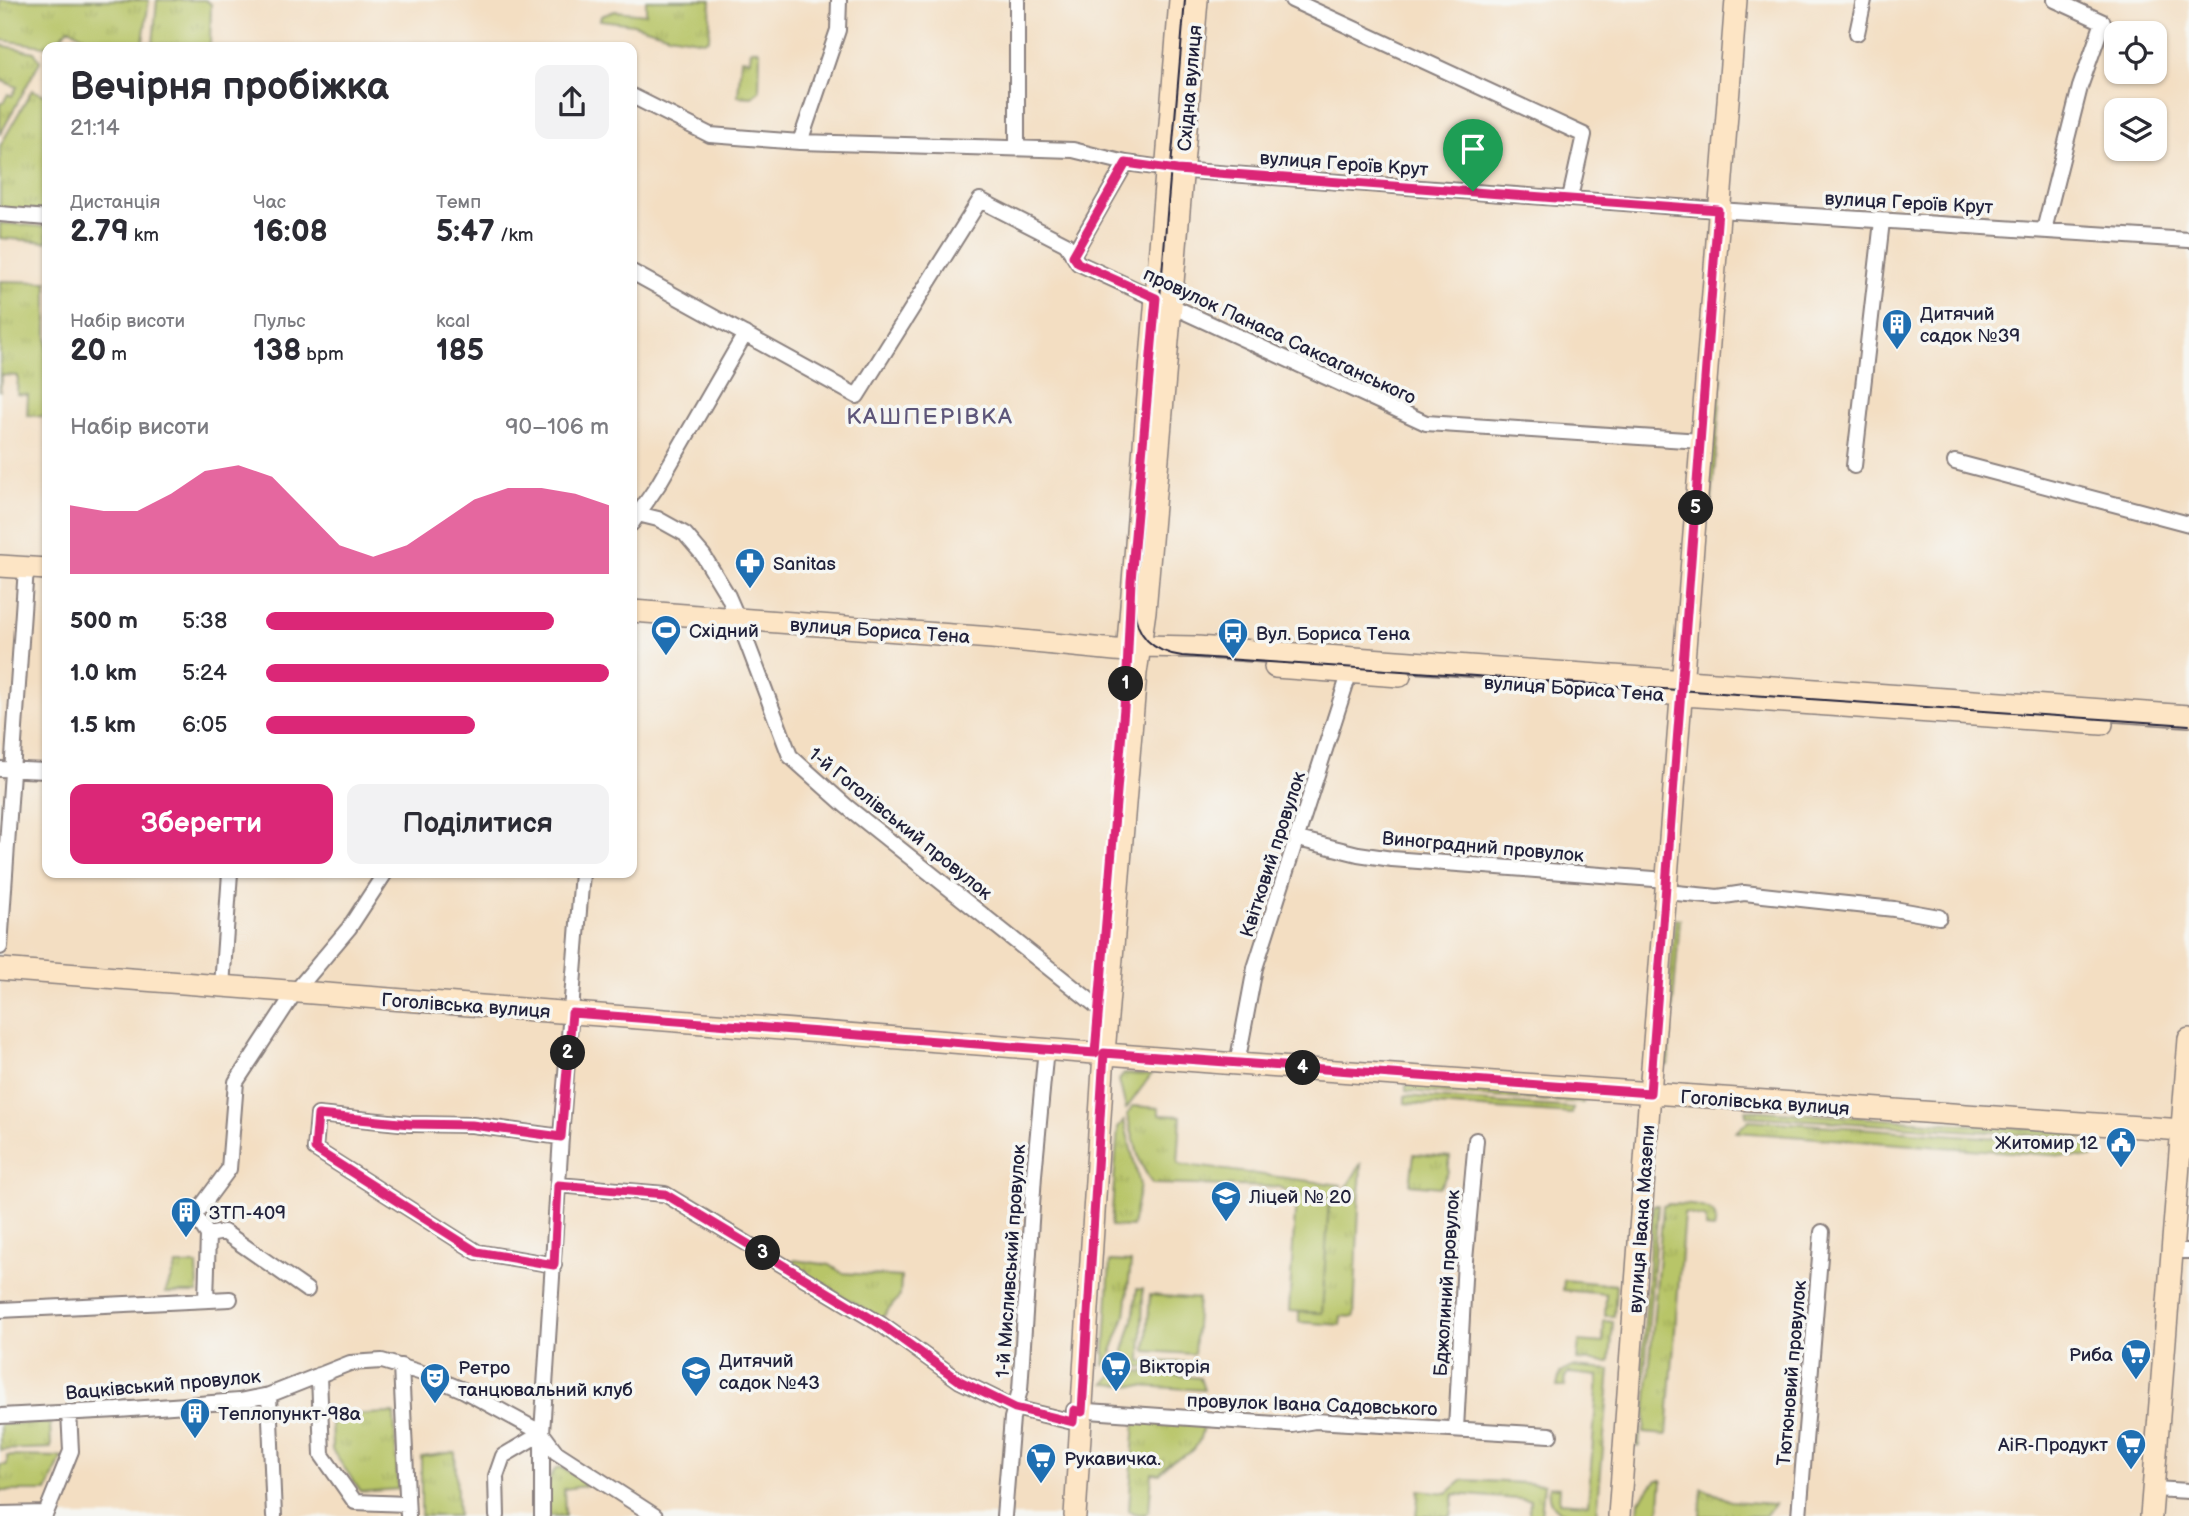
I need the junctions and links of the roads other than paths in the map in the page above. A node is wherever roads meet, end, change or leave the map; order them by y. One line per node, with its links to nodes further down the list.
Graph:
1 (839, 0): 11 (street)
2 (1017, 0): 12 (street)
3 (1180, 0): 14 (street, Східна вулиця)
4 (1197, 0): 14 (street, Східна вулиця)
5 (1292, 0): 15 (street)
6 (1735, 0): 16 (street, вулиця Івана Мазепи)
7 (1864, 0): 9 (street)
8 (2055, 0): 20 (street)
9 (1857, 33)
10 (637, 98): 11 (street, вулиця Героїв Крут)
11 (800, 142): 12 (street, вулиця Героїв Крут)
12 (1017, 147): 13 (street, вулиця Героїв Крут)
13 (1126, 163): 14 (street, вулиця Героїв Крут); 22 (street)
14 (1173, 170): 15 (street, вулиця Героїв Крут); 24 (street, Східна вулиця)
15 (1570, 198): 16 (street, вулиця Героїв Крут)
16 (1718, 210): 19 (street, вулиця Героїв Крут); 26 (street, вулиця Івана Мазепи)
17 (0, 214): 18 (street)
18 (42, 218)
19 (1882, 220): 20 (street, вулиця Героїв Крут); 28 (street)
20 (2044, 230): 21 (street, вулиця Героїв Крут)
21 (2189, 240)
22 (1073, 256): 24 (street, провулок Панаса Саксаганського); 25 (street, провулок Панаса Саксаганського)
23 (637, 275): 25 (street, провулок Панаса Саксаганського)
24 (1164, 302): 26 (street, провулок Панаса Саксаганського); 36 (street, Східна вулиця)
25 (745, 334): 29 (street)
26 (1701, 441): 38 (street, вулиця Івана Мазепи)
27 (1955, 462): 31 (street)
28 (1854, 466)
29 (637, 515)
30 (637, 518): 35 (street, 1-й Гоголівський провулок)
31 (2189, 524)
32 (0, 566): 33 (street)
33 (37, 568): 41 (street)
34 (637, 611): 35 (street, вулиця Бориса Тена)
35 (738, 619): 36 (street, вулиця Бориса Тена); 53 (street, 1-й Гоголівський провулок)
36 (1135, 651): 37 (street, вулиця Бориса Тена); 53 (street, Східна вулиця); 57 (street, Східна вулиця)
37 (1352, 665): 38 (street, вулиця Бориса Тена); 43 (street, Квітковий провулок)
38 (1683, 688): 39 (street, вулиця Бориса Тена); 40 (street, вулиця Бориса Тена); 47 (street, вулиця Івана Мазепи)
39 (2189, 716)
40 (2189, 730)
41 (6, 769): 42 (street); 49 (street)
42 (42, 771)
43 (1298, 839): 47 (street, Виноградний провулок); 58 (street, Квітковий провулок)
44 (230, 878): 51 (street)
45 (382, 878): 52 (street)
46 (582, 878): 54 (street)
47 (1667, 886): 48 (street, Виноградний провулок); 59 (street, вулиця Івана Мазепи)
48 (1939, 917)
49 (0, 947)
50 (0, 969): 51 (street, Гоголівська вулиця)
51 (222, 986): 52 (street, Гоголівська вулиця)
52 (295, 992): 54 (street, Гоголівська вулиця); 65 (street)
53 (1098, 1007): 57 (street, Східна вулиця)
54 (572, 1013): 56 (street, Гоголівська вулиця); 61 (street)
55 (2189, 1039): 60 (street)
56 (1046, 1048): 57 (street, Гоголівська вулиця); 75 (street, 1-й Мисливський провулок)
57 (1100, 1053): 58 (street, Гоголівська вулиця); 77 (street, Східна вулиця)
58 (1237, 1064): 59 (street, Гоголівська вулиця)
59 (1650, 1093): 60 (street, Гоголівська вулиця); 93 (street, вулиця Івана Мазепи)
60 (2186, 1130): 66 (street)
61 (561, 1137): 63 (street); 67 (street)
62 (1476, 1140): 79 (street, Бджолиний провулок)
63 (558, 1185): 67 (street); 75 (street, провулок Івана Садовського)
64 (1822, 1232): 94 (street, Тютюновий провулок)
65 (208, 1235): 68 (street); 70 (street)
66 (2181, 1251): 82 (street)
67 (554, 1265): 80 (street)
68 (307, 1290)
69 (230, 1299): 70 (street)
70 (206, 1300): 71 (street)
71 (0, 1310)
72 (401, 1366): 73 (street, Вацківський провулок); 80 (street, Вацківський провулок); 84 (street)
73 (319, 1375): 74 (street, Вацківський провулок); 84 (street)
74 (269, 1395): 76 (street, Вацківський провулок); 86 (street)
75 (1015, 1408): 77 (street, провулок Івана Садовського); 90 (street, 1-й Мисливський провулок)
76 (69, 1412): 78 (street, Вацківський провулок); 85 (street)
77 (1076, 1415): 79 (street, провулок Івана Садовського); 91 (street, Східна вулиця); 92 (street, Східна вулиця)
78 (0, 1416)
79 (1456, 1429): 81 (street, провулок Івана Садовського)
80 (542, 1433): 87 (street); 88 (street); 89 (street, Вацківський провулок)
81 (1549, 1435)
82 (2154, 1489): 83 (street); 95 (street)
83 (2189, 1491)
84 (408, 1510)
85 (0, 1514)
86 (274, 1516)
87 (497, 1516)
88 (542, 1516)
89 (655, 1516)
90 (1004, 1516)
91 (1068, 1516)
92 (1075, 1516)
93 (1619, 1516)
94 (1799, 1516)
95 (2151, 1516)

